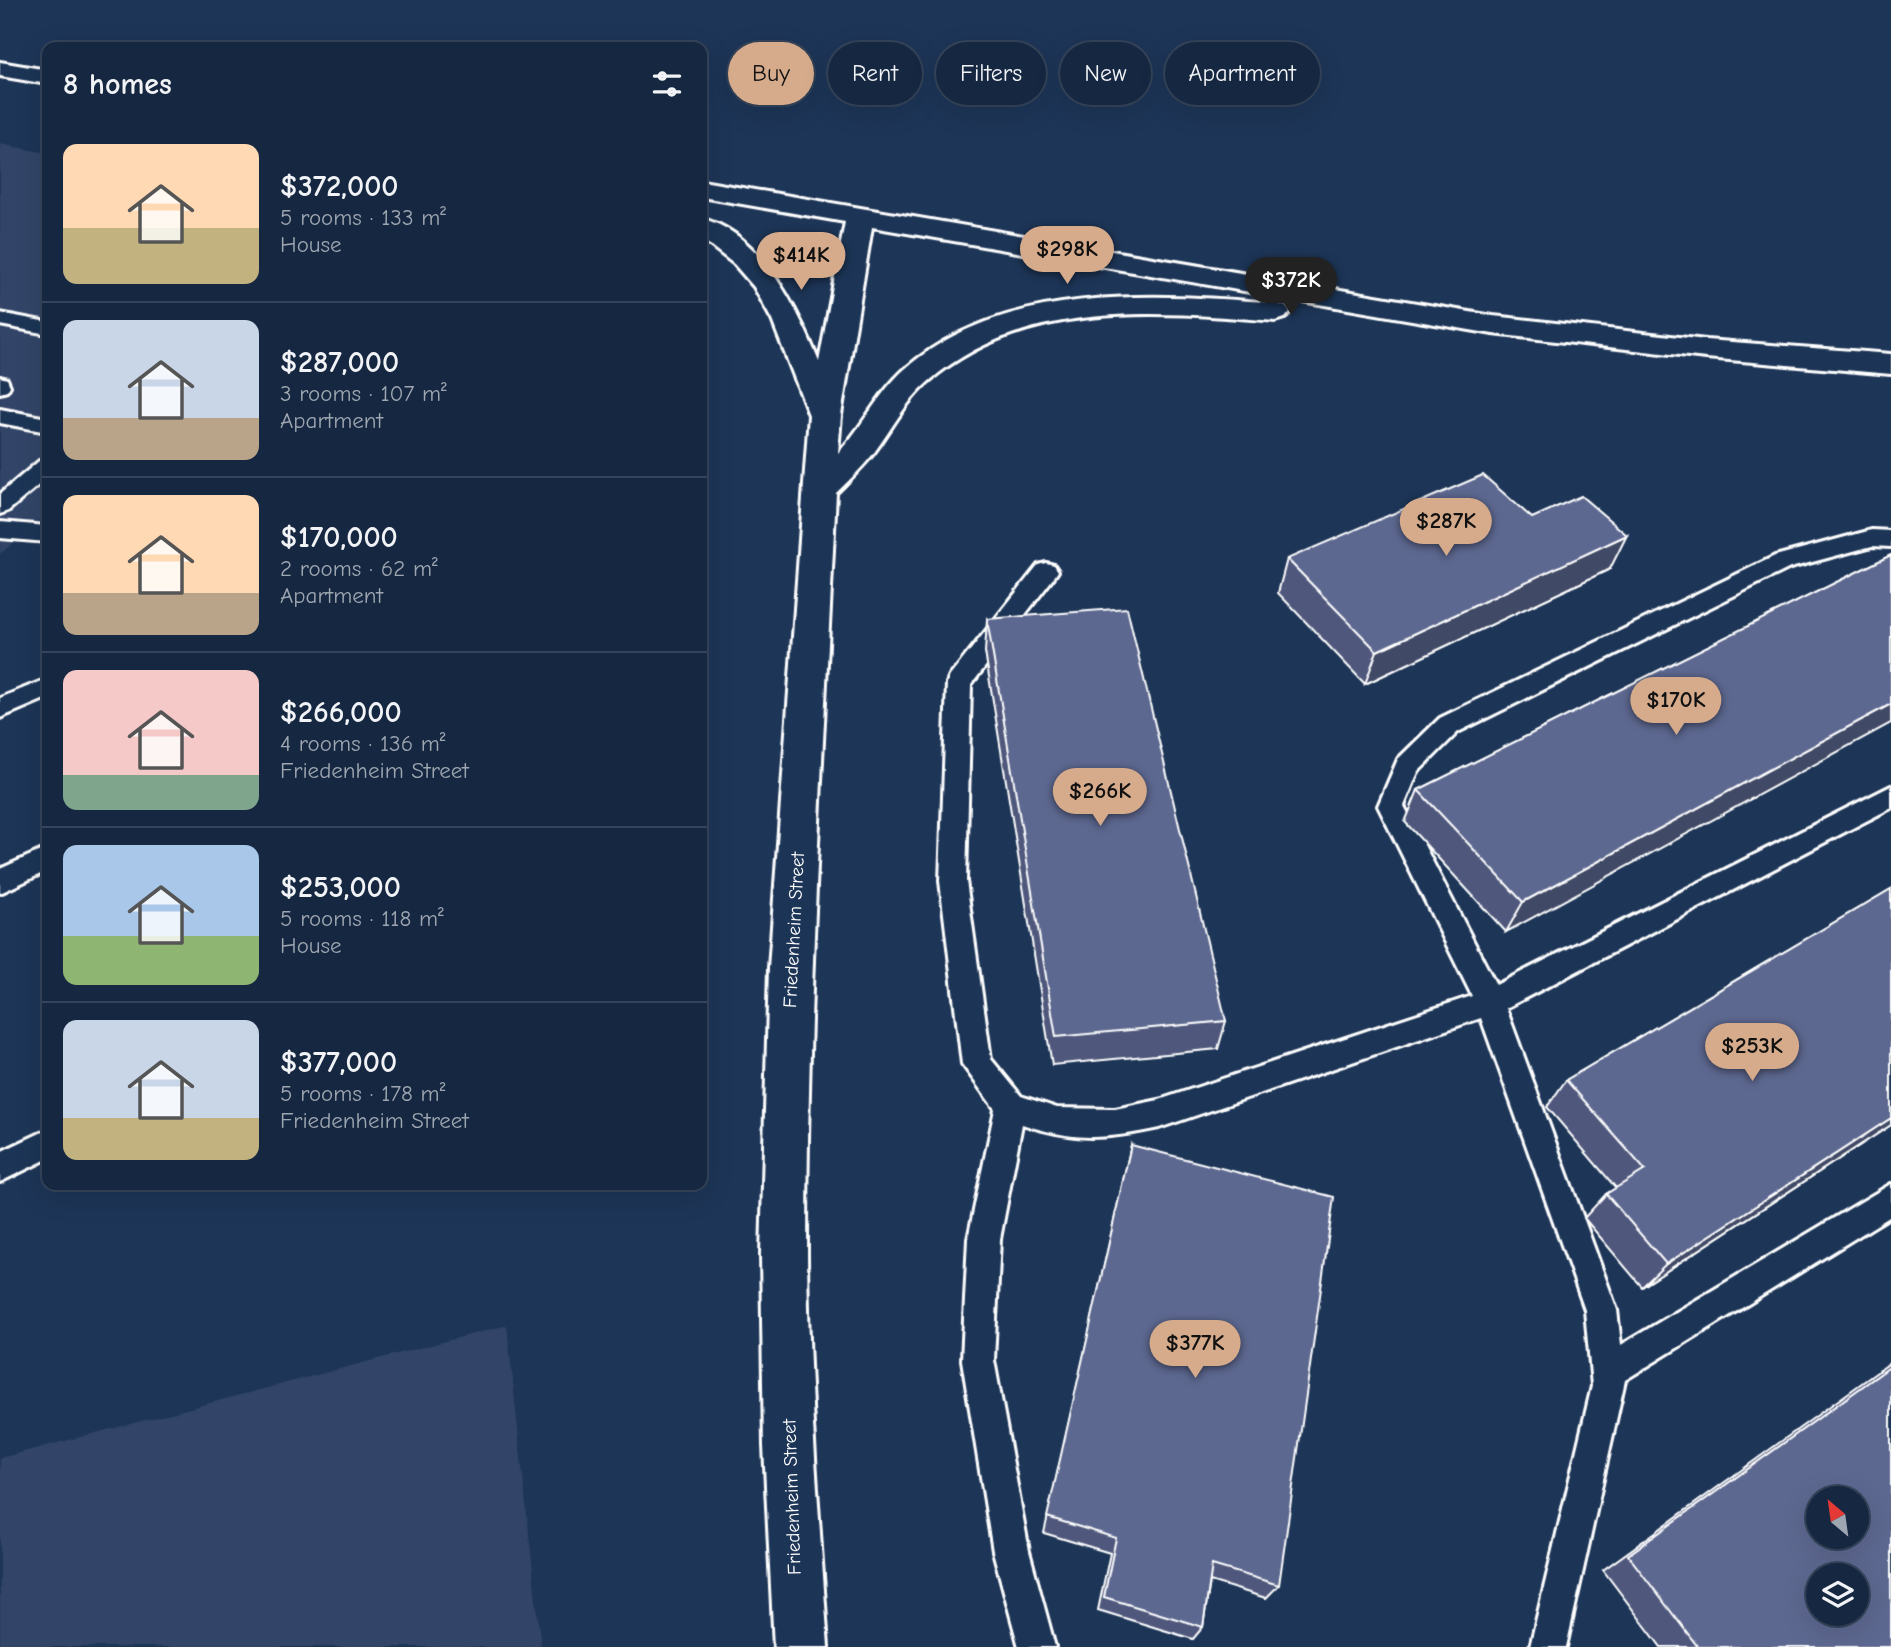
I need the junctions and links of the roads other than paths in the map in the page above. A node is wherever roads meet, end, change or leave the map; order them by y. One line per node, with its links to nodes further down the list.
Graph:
1 (0, 69): 2 (street)
2 (42, 76)
3 (707, 190): 4 (street)
4 (860, 217): 6 (street); 10 (street, Friedenheim Street)
5 (707, 230): 10 (street)
6 (1406, 312): 9 (street); 14 (street)
7 (0, 319): 8 (lane)
8 (42, 327)
9 (1891, 365)
10 (825, 415): 14 (street, Friedenheim Street)
11 (0, 416): 12 (lane)
12 (42, 424)
13 (42, 470): 15 (lane)
14 (819, 491): 31 (street, Friedenheim Street)
15 (0, 506)
16 (0, 530): 17 (lane)
17 (42, 534)
18 (1891, 539): 25 (lane)
19 (1046, 571): 26 (lane)
20 (42, 690): 21 (lane)
21 (0, 709)
22 (1891, 796): 25 (lane)
23 (42, 861): 24 (lane)
24 (0, 882)
25 (1490, 1002): 26 (lane); 30 (lane)
26 (1011, 1106): 32 (lane)
27 (42, 1147): 28 (lane)
28 (0, 1168)
29 (1891, 1199): 30 (lane)
30 (1609, 1371): 33 (lane)
31 (801, 1647)
32 (1037, 1647)
33 (1548, 1647)

